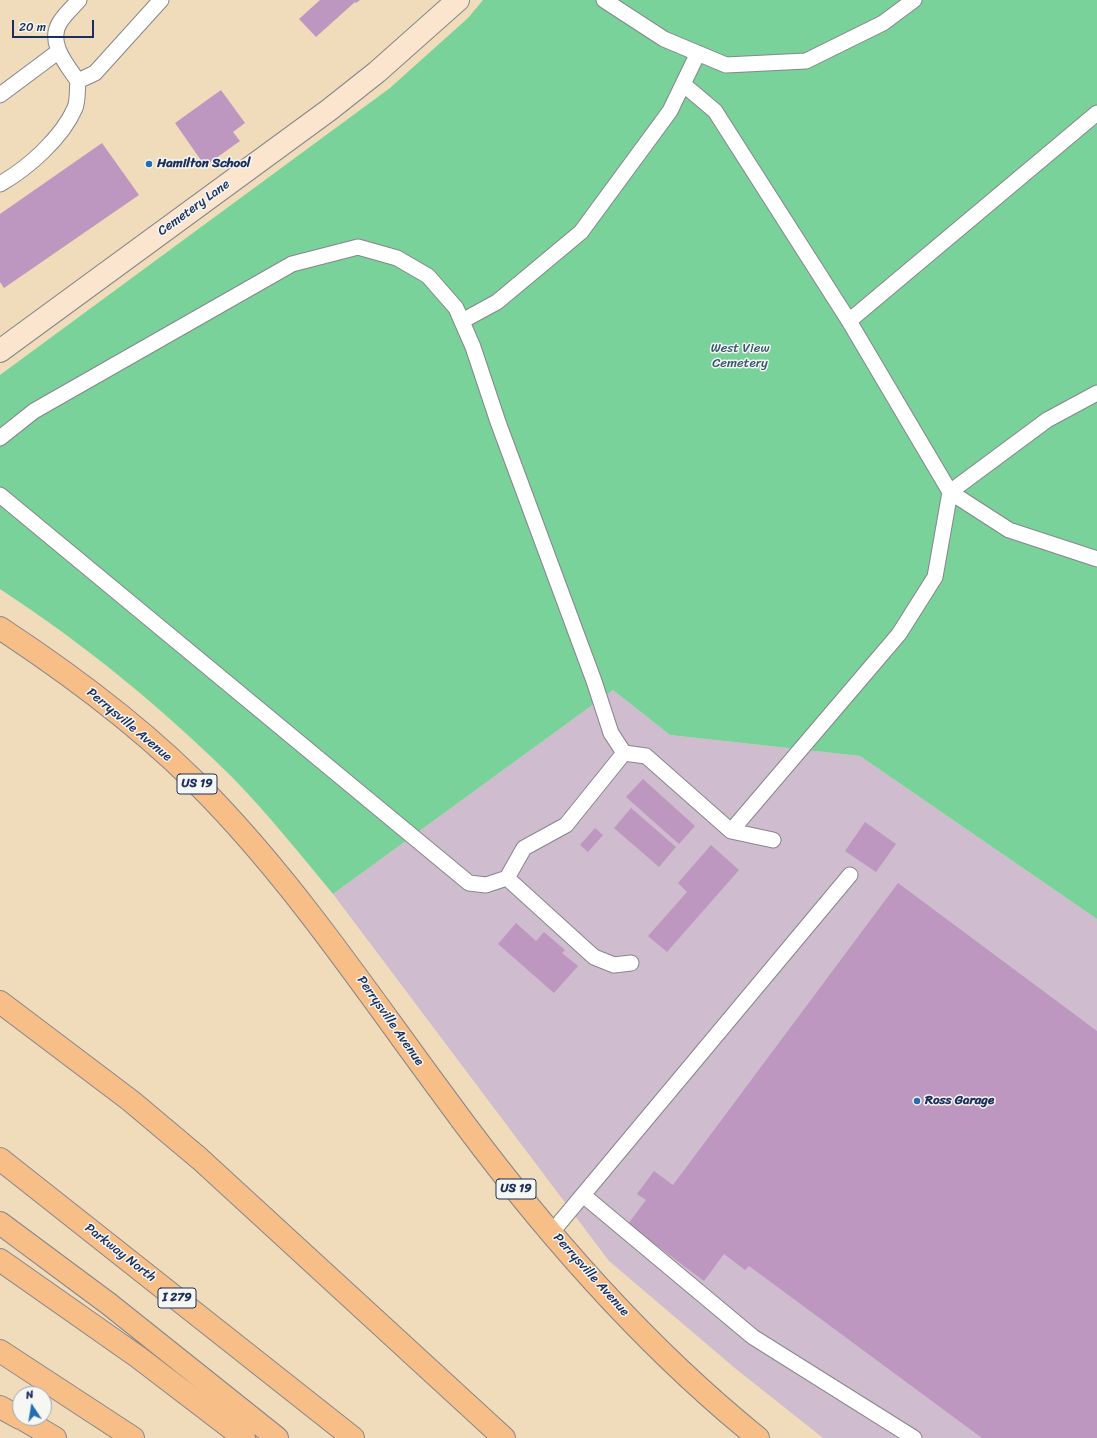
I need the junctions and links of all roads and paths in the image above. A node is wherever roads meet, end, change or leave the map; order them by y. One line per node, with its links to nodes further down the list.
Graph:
1 (79, 0): 6 (lane)
2 (161, 0): 8 (lane)
3 (458, 0): 15 (street, Cemetery Lane)
4 (604, 0): 7 (lane)
5 (914, 0): 7 (lane)
6 (59, 51): 8 (lane); 10 (lane)
7 (698, 53): 9 (lane)
8 (78, 81): 12 (lane)
9 (683, 84): 13 (lane); 14 (lane)
10 (0, 95)
11 (1097, 113): 13 (lane)
12 (0, 184)
13 (849, 320): 18 (lane)
14 (462, 322): 17 (lane); 22 (lane)
15 (0, 351)
16 (1097, 393): 18 (lane)
17 (0, 438)
18 (950, 492): 20 (lane); 23 (lane)
19 (0, 495): 26 (lane)
20 (1097, 559)
21 (0, 628): 32 (main road, Perrysville Avenue / US 19)
22 (624, 753): 23 (lane); 26 (lane)
23 (731, 831): 24 (lane)
24 (773, 840)
25 (850, 875): 30 (lane)
26 (507, 878): 27 (lane)
27 (631, 963)
28 (0, 1002): 43 (main road)
29 (0, 1159): 42 (main road, Parkway North / I 279)
30 (583, 1195): 32 (lane); 45 (lane)
31 (0, 1223): 41 (main road)
32 (552, 1232): 44 (main road, Perrysville Avenue / US 19)
33 (0, 1260): 40 (main road)
34 (0, 1351): 39 (main road)
35 (0, 1407): 36 (main road)
36 (12, 1414)
37 (34, 1426): 38 (main road)
38 (55, 1438)
39 (133, 1438)
40 (244, 1438)
41 (276, 1438)
42 (353, 1438)
43 (504, 1438)
44 (758, 1438)
45 (914, 1438)

